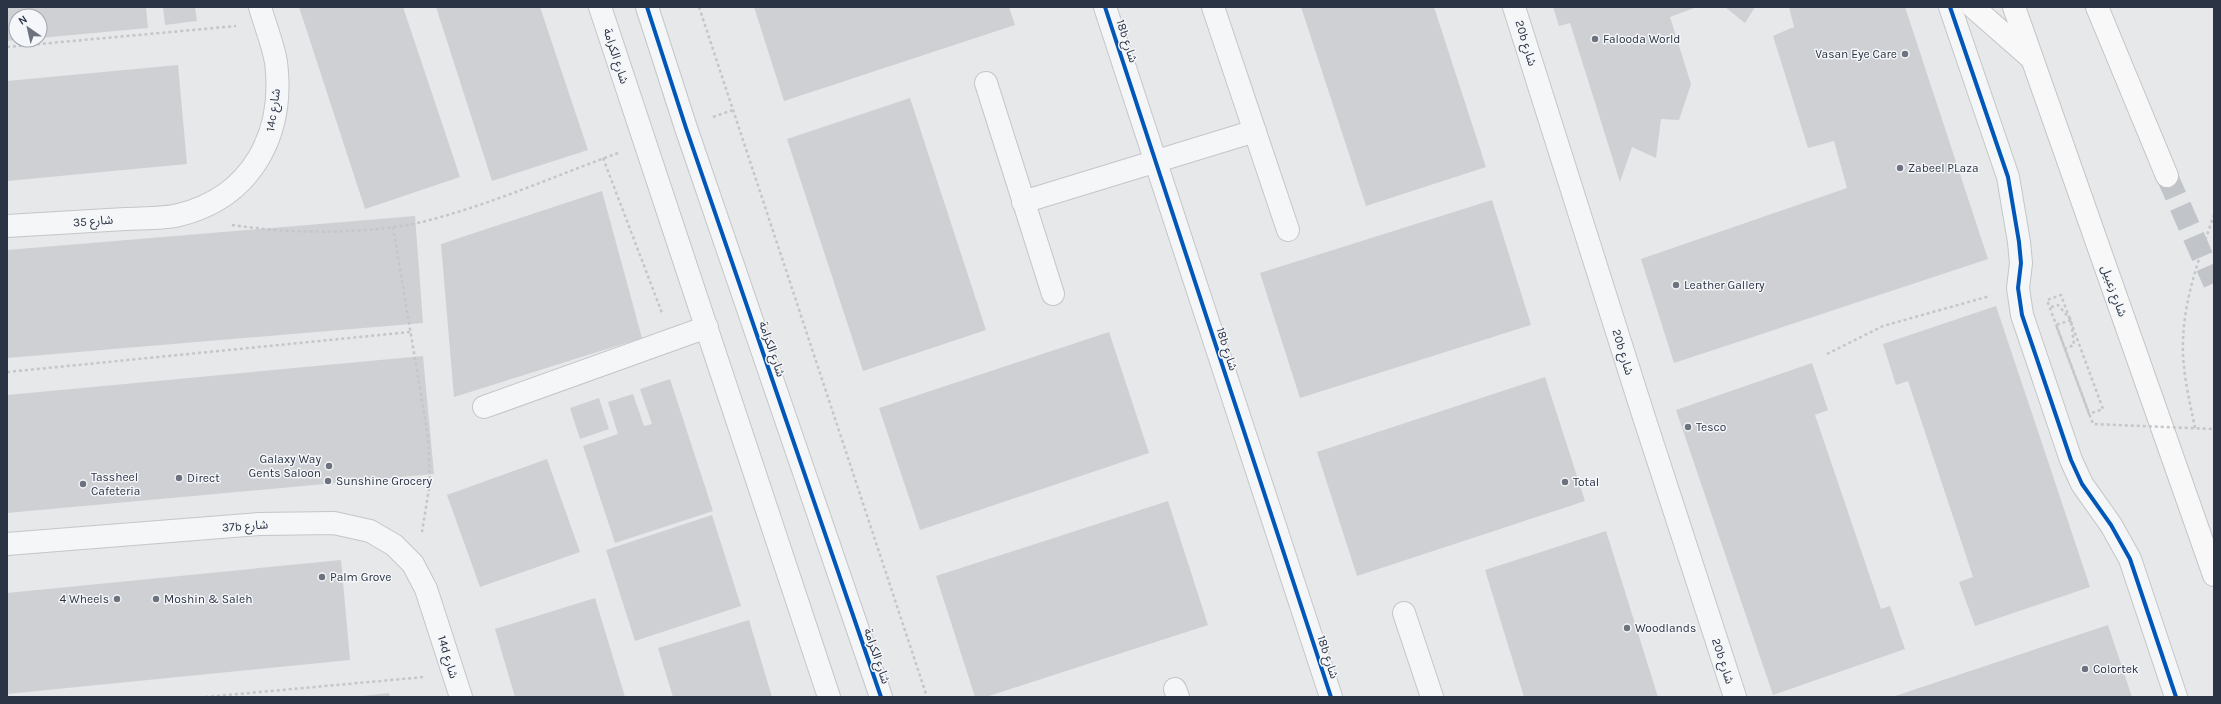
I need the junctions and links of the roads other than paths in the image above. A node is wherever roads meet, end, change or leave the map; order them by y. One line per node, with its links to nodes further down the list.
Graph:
1 (600, 7): 21 (street, شارع الكرامة)
2 (647, 7): 29 (street, شارع الكرامة)
3 (1105, 7): 14 (street, 18b شارع)
4 (1213, 7): 13 (street)
5 (1514, 7): 32 (street, 20b شارع)
6 (1950, 7): 33 (street)
7 (1973, 7): 11 (main road)
8 (2014, 7): 11 (main road, شارع زعبيل)
9 (2097, 7): 15 (main road)
10 (262, 15): 17 (street, 14c شارع)
11 (2030, 57): 24 (main road, شارع زعبيل)
12 (986, 83): 16 (street)
13 (1255, 131): 14 (street); 19 (street)
14 (1156, 162): 16 (street); 30 (street, 18b شارع)
15 (2167, 176)
16 (1023, 202): 20 (street)
17 (178, 215): 18 (street, شارع 35)
18 (7, 226)
19 (1288, 230)
20 (1053, 294)
21 (707, 327): 22 (street); 28 (street, شارع الكرامة)
22 (484, 407)
23 (7, 544): 26 (street, 37b شارع)
24 (2214, 575)
25 (1404, 612): 31 (street)
26 (435, 617): 27 (street, 14d شارع)
27 (461, 697)
28 (829, 697)
29 (880, 697)
30 (1330, 697)
31 (1432, 697)
32 (1735, 697)
33 (2176, 697)

